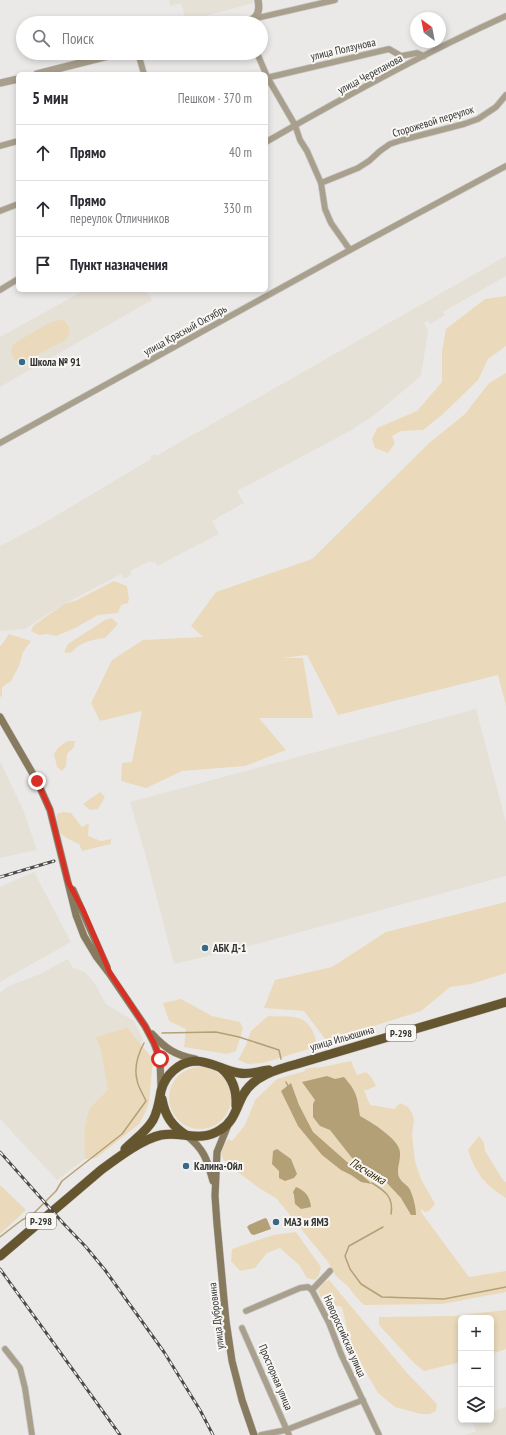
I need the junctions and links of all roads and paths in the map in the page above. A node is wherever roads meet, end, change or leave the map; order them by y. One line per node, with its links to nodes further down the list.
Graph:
1 (258, 0): 3 (street)
2 (335, 0): 5 (street)
3 (254, 16)
4 (506, 16): 6 (street, улица Черепанова)
5 (268, 17)
6 (424, 56): 13 (street, улица Ползунова); 18 (street, улица Черепанова)
7 (92, 60): 10 (street)
8 (140, 60): 11 (street)
9 (260, 60): 12 (street)
10 (45, 72)
11 (143, 72)
12 (264, 72)
13 (268, 76)
14 (16, 79): 16 (street)
15 (268, 79): 18 (street)
16 (0, 83)
17 (506, 95): 23 (street, Сторожевой переулок)
18 (295, 125): 19 (street, улица Черепанова); 23 (street)
19 (268, 141)
20 (16, 142): 21 (street)
21 (0, 146)
22 (506, 166): 26 (street, улица Красный Октябрь)
23 (321, 183): 26 (street)
24 (16, 205): 25 (street)
25 (0, 211)
26 (350, 250): 29 (street, улица Красный Октябрь)
27 (16, 280): 28 (street)
28 (0, 290)
29 (0, 443)
30 (0, 717): 32 (main road)
31 (506, 1002): 35 (highway, улица Ильюшина / Р-298)
32 (145, 1026): 33 (main road); 36 (main road)
33 (203, 1061): 34 (highway, Р-298); 36 (highway, Р-298)
34 (221, 1068): 35 (highway, Р-298); 37 (highway)
35 (277, 1070): 37 (highway, Р-298)
36 (161, 1094): 38 (highway); 39 (highway, Р-298)
37 (233, 1117): 38 (highway, Р-298); 40 (main road)
38 (186, 1135): 39 (highway, Р-298); 40 (main road)
39 (114, 1160): 41 (highway, Р-298)
40 (215, 1191): 50 (main road, улица Дубровина)
41 (0, 1256)
42 (330, 1271): 43 (street)
43 (312, 1290): 44 (street, Новороссийская улица); 47 (street, Новороссийская улица)
44 (246, 1311)
45 (242, 1328): 48 (street, Просторная улица)
46 (4, 1349): 49 (street)
47 (364, 1400): 48 (street); 52 (street, Новороссийская улица)
48 (287, 1432): 51 (street)
49 (32, 1435)
50 (254, 1435)
51 (261, 1435)
52 (379, 1435)

